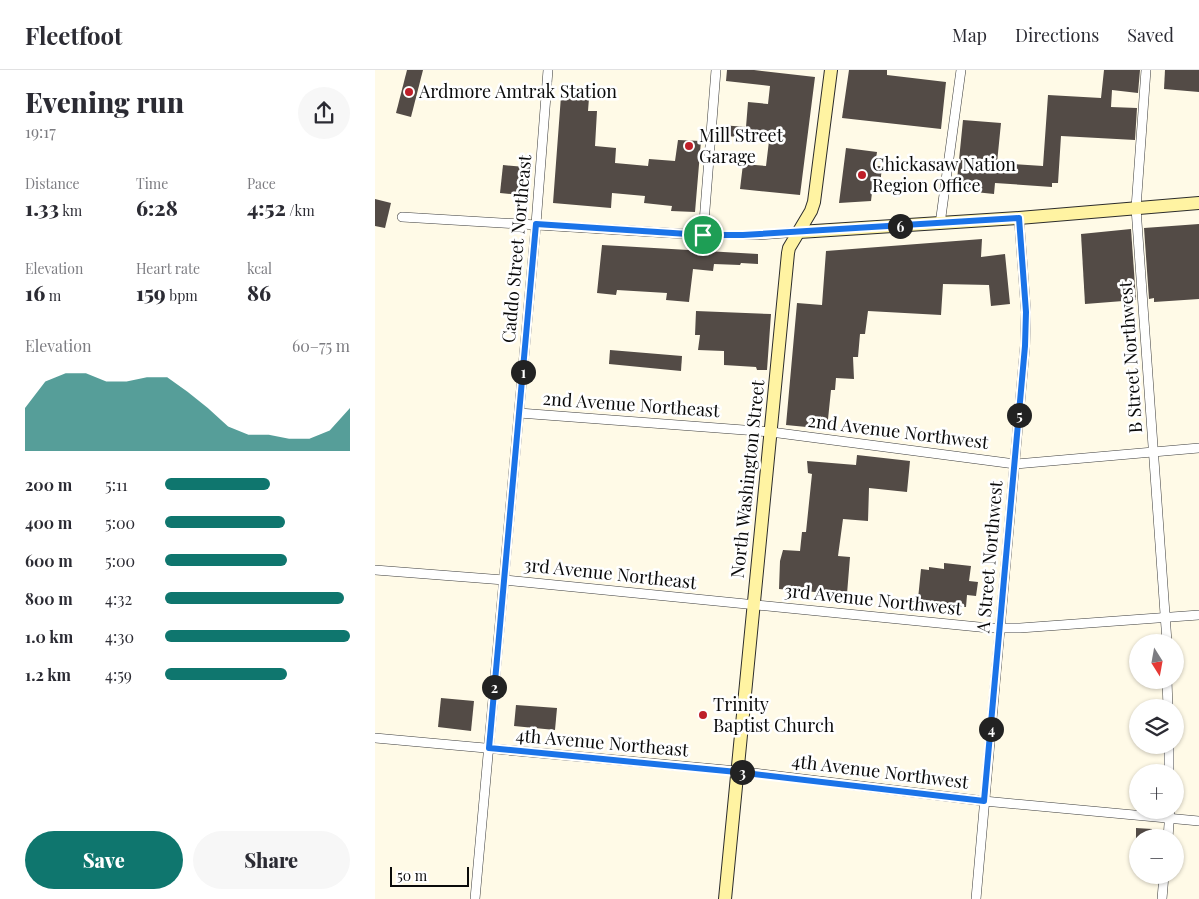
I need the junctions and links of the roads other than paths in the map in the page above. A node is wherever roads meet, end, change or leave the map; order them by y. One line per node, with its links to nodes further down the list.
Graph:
1 (548, 70): 10 (street, Caddo Street Northeast)
2 (716, 70): 13 (street)
3 (831, 70): 12 (main road, North Washington Street)
4 (961, 70): 11 (street)
5 (1146, 70): 7 (street, B Street Northwest)
6 (1199, 203): 7 (main road)
7 (1137, 208): 9 (main road); 17 (street, B Street Northwest)
8 (402, 216): 10 (street)
9 (1019, 218): 11 (main road); 18 (street, A Street Northwest)
10 (536, 224): 13 (street); 14 (street, Caddo Street Northeast)
11 (940, 224): 12 (main road)
12 (799, 232): 13 (street); 15 (main road, North Washington Street)
13 (703, 235)
14 (519, 412): 15 (street, 2nd Avenue Northeast); 20 (street, Caddo Street Northeast)
15 (771, 432): 18 (street, 2nd Avenue Northwest); 21 (main road, North Washington Street)
16 (1199, 448): 17 (street, 2nd Avenue Northwest)
17 (1153, 451): 18 (street, 2nd Avenue Northwest); 23 (street, B Street Northwest)
18 (1015, 464): 24 (street, A Street Northwest)
19 (375, 570): 20 (street, 3rd Avenue Northeast)
20 (504, 580): 21 (street, 3rd Avenue Northeast); 27 (street, Caddo Street Northeast)
21 (753, 604): 24 (street, 3rd Avenue Northwest); 28 (main road, North Washington Street)
22 (1199, 615): 23 (street, 3rd Avenue Northwest)
23 (1166, 619): 24 (street, 3rd Avenue Northwest); 25 (street, B Street Northwest)
24 (1000, 628): 29 (street, A Street Northwest)
25 (1167, 634)
26 (375, 738): 27 (street, 4th Avenue Northeast)
27 (489, 748): 28 (street, 4th Avenue Northeast); 34 (street, Caddo Street Northeast)
28 (737, 772): 29 (street, 4th Avenue Northwest); 35 (main road, North Washington Street)
29 (984, 801): 30 (street, 4th Avenue Northwest); 36 (street, A Street Northwest)
30 (1129, 811)
31 (1184, 817): 32 (street, 4th Avenue Northwest)
32 (1199, 821)
33 (1164, 884): 37 (street)
34 (475, 899)
35 (725, 899)
36 (976, 899)
37 (1162, 899)

